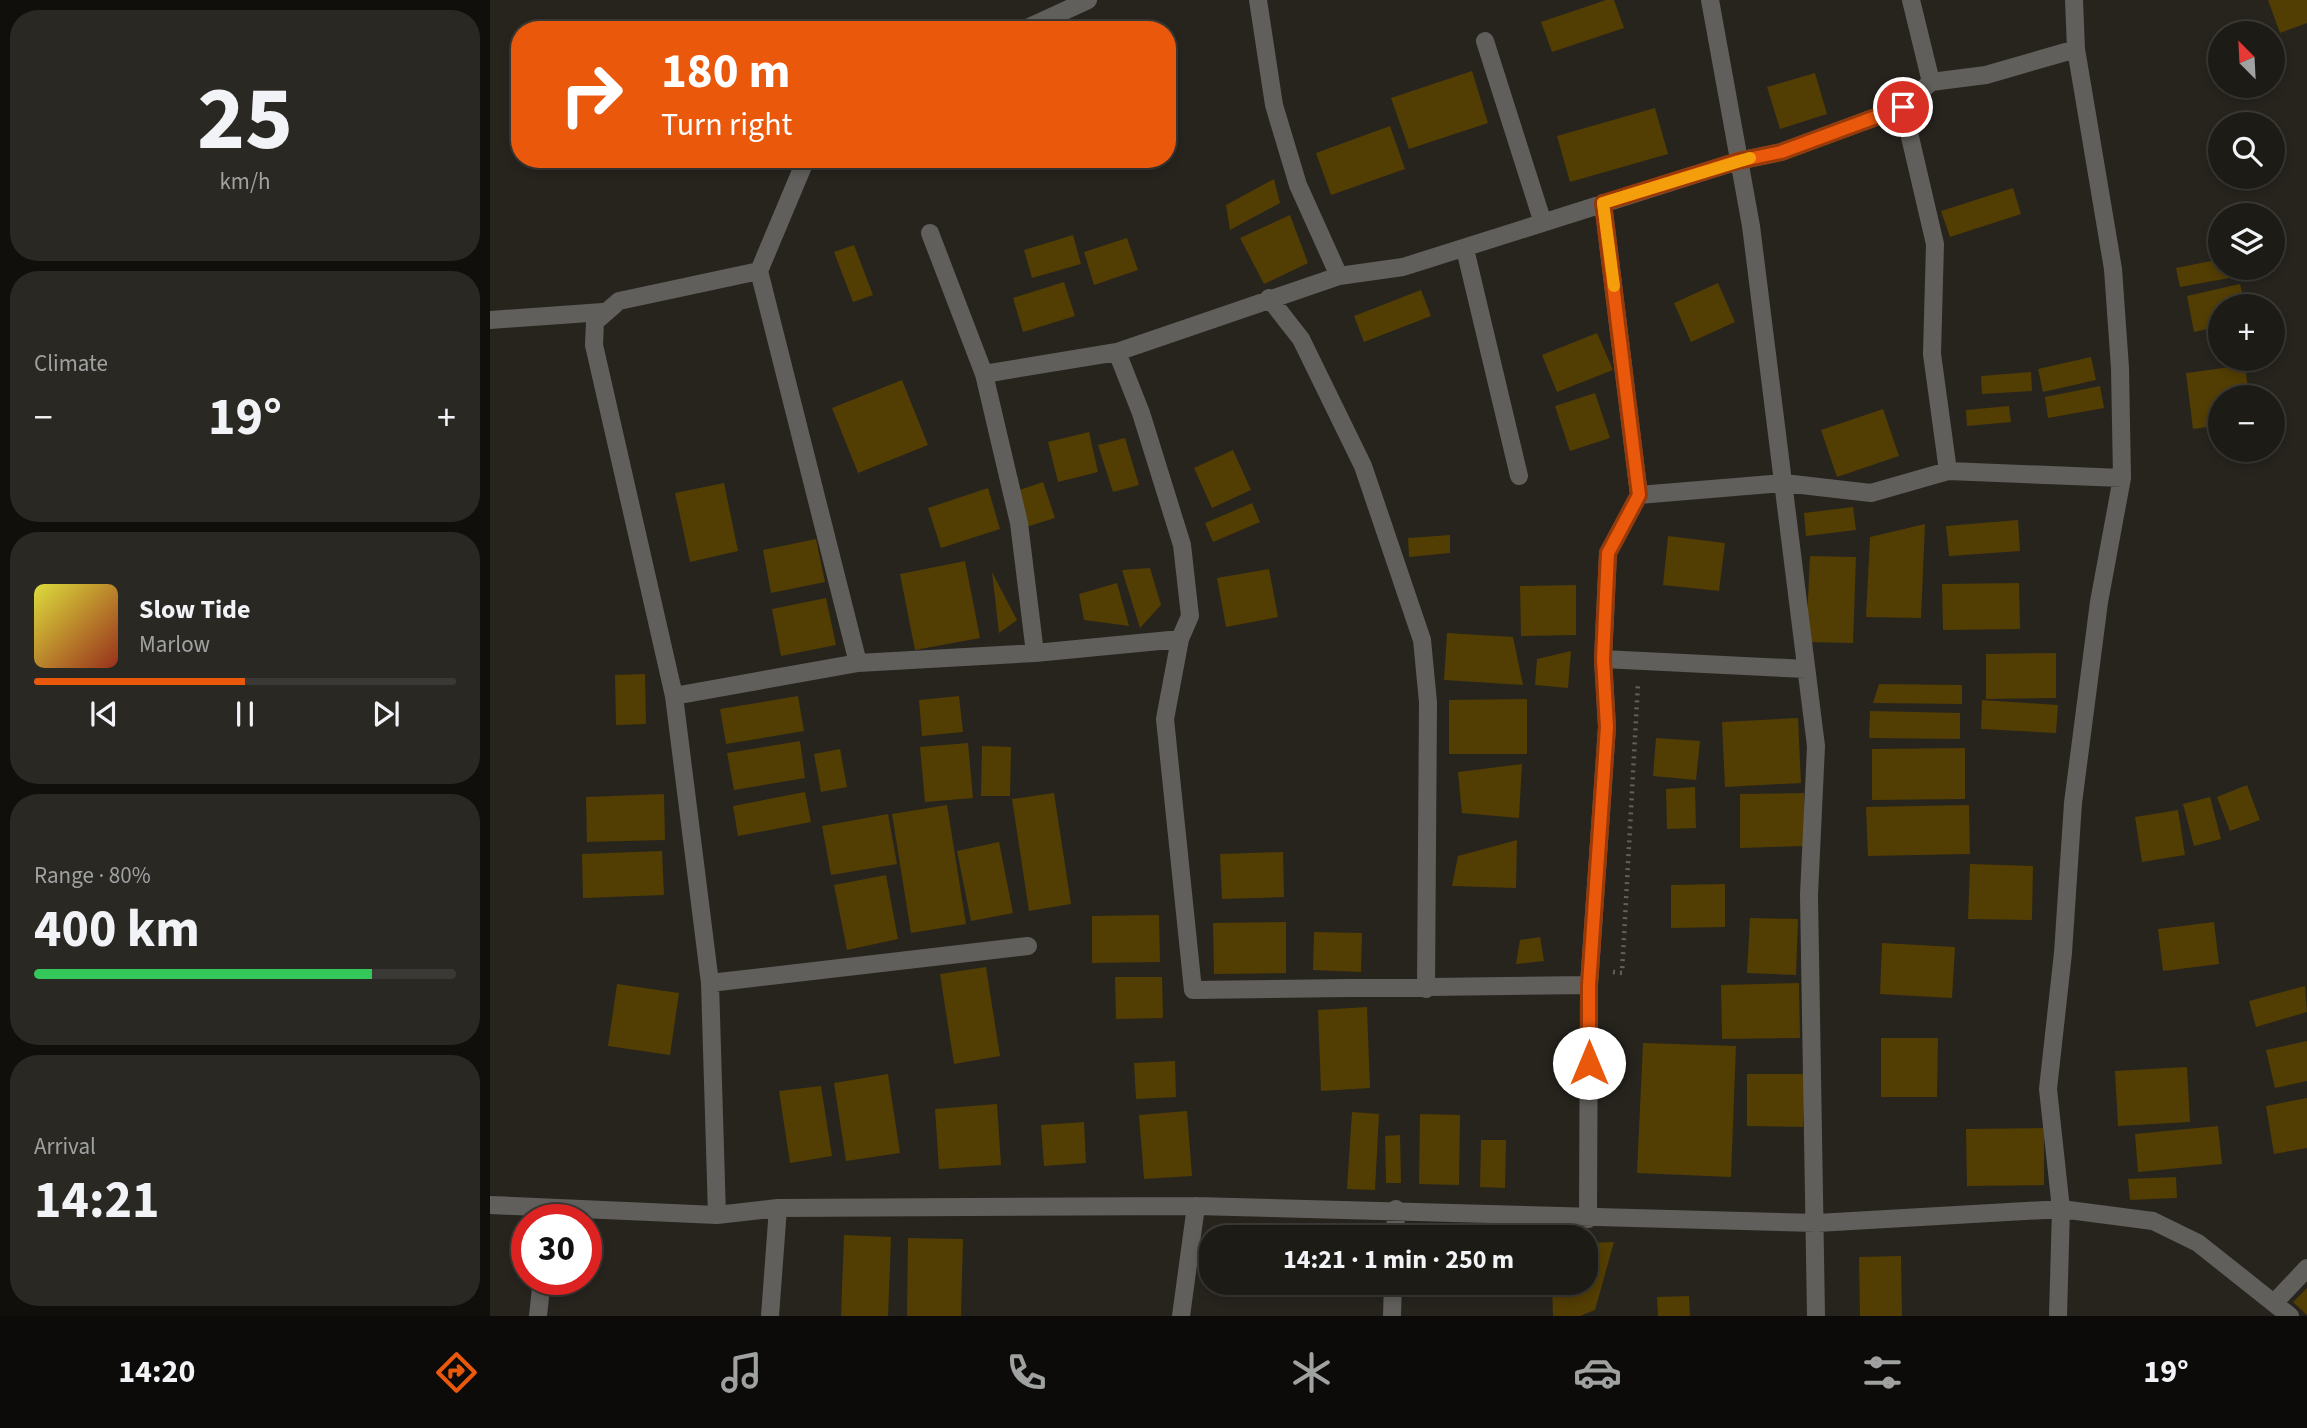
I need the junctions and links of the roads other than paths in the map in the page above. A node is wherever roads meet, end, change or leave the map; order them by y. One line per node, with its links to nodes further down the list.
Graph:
1 (1088, 0): 6 (street)
2 (1258, 0): 18 (street)
3 (1710, 0): 11 (street)
4 (1911, 0): 9 (street)
5 (2074, 0): 8 (street)
6 (1042, 21)
7 (1485, 41): 14 (street)
8 (2076, 49): 9 (street); 26 (street)
9 (1931, 82): 10 (street)
10 (1903, 107): 11 (street); 24 (street)
11 (1738, 161): 13 (street); 27 (street)
12 (802, 168): 17 (street)
13 (1603, 203): 14 (street); 28 (street)
14 (1543, 223): 16 (street)
15 (930, 233): 23 (street)
16 (1465, 248): 18 (street); 25 (street)
17 (759, 271): 20 (street); 32 (street)
18 (1339, 276): 19 (street)
19 (1269, 298): 22 (street); 38 (street)
20 (603, 312): 21 (street); 34 (street)
21 (490, 320)
22 (1116, 352): 23 (street); 29 (street)
23 (984, 373): 30 (street)
24 (1948, 471): 26 (street); 27 (street)
25 (1519, 476)
26 (2122, 478): 44 (street)
27 (1784, 483): 28 (street); 33 (street)
28 (1639, 495): 31 (street)
29 (1180, 639): 30 (street); 38 (street)
30 (1035, 653): 32 (street)
31 (1603, 659): 33 (street); 36 (street)
32 (858, 663): 34 (street)
33 (1806, 669): 48 (street)
34 (674, 696): 37 (street)
35 (1028, 946): 37 (street)
36 (1590, 978): 38 (street); 47 (street)
37 (710, 983): 46 (street)
38 (1426, 989)
39 (490, 1205): 42 (street)
40 (1196, 1206): 41 (street); 43 (street); 56 (street)
41 (778, 1208): 46 (street); 55 (street)
42 (511, 1209)
43 (1396, 1209): 47 (street); 49 (street)
44 (2060, 1209): 48 (street); 53 (street); 59 (street)
45 (602, 1215): 46 (street)
46 (717, 1215)
47 (1588, 1219): 48 (street)
48 (1817, 1223): 58 (street)
49 (1395, 1225)
50 (2307, 1268): 53 (street)
51 (540, 1295): 54 (street)
52 (1393, 1295): 57 (street)
53 (2275, 1302): 60 (street)
54 (538, 1316)
55 (770, 1316)
56 (1181, 1316)
57 (1392, 1316)
58 (1816, 1316)
59 (2058, 1316)
60 (2290, 1316)

